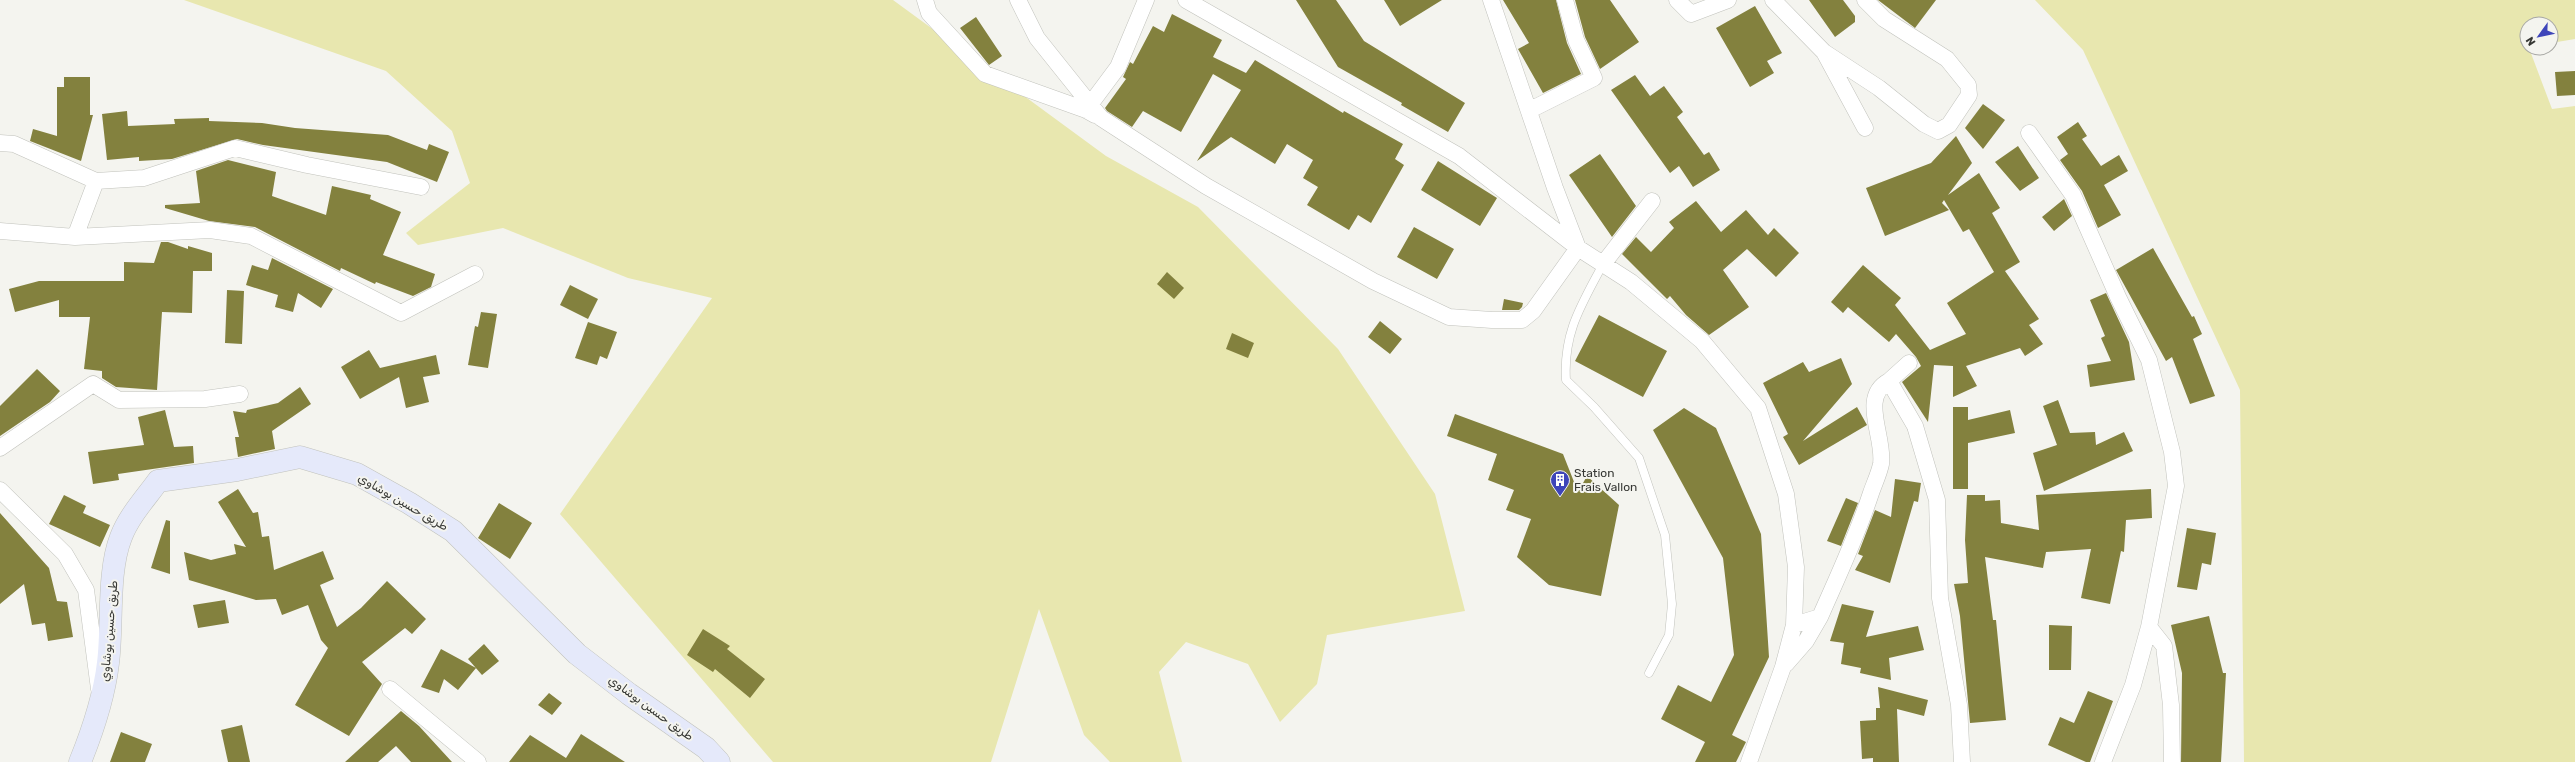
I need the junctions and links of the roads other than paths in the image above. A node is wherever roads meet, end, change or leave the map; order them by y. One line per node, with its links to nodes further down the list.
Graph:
1 (925, 0): 12 (street)
2 (1018, 0): 12 (street)
3 (1146, 0): 12 (street)
4 (1186, 0): 22 (street)
5 (1491, 0): 13 (street)
6 (1565, 0): 13 (street)
7 (1677, 0): 8 (street)
8 (1728, 0)
9 (1773, 0): 11 (street)
10 (1865, 0): 11 (street)
11 (1824, 52): 14 (street)
12 (1088, 107): 22 (street)
13 (1530, 110): 22 (street)
14 (1865, 128)
15 (2029, 133): 32 (street)
16 (0, 143): 17 (street)
17 (96, 181): 18 (street); 21 (street)
18 (421, 187)
19 (1652, 201): 23 (street)
20 (0, 231): 21 (street)
21 (75, 237): 24 (street)
22 (1578, 248): 23 (street)
23 (1603, 264): 31 (street); 34 (lane)
24 (475, 274)
25 (1909, 363): 26 (street)
26 (1889, 381): 30 (street); 41 (street)
27 (240, 394): 28 (street)
28 (0, 448)
29 (0, 490): 36 (street)
30 (1820, 617): 31 (street); 33 (street)
31 (1794, 625): 33 (street)
32 (2149, 627): 42 (street); 43 (street)
33 (1783, 667): 40 (street)
34 (1650, 673)
35 (390, 689): 38 (street)
36 (101, 701): 37 (street, طريق حسين بوشاوي); 39 (street, طريق حسين بوشاوي)
37 (80, 762)
38 (478, 762)
39 (719, 762)
40 (1749, 762)
41 (1962, 762)
42 (2103, 762)
43 (2172, 762)

